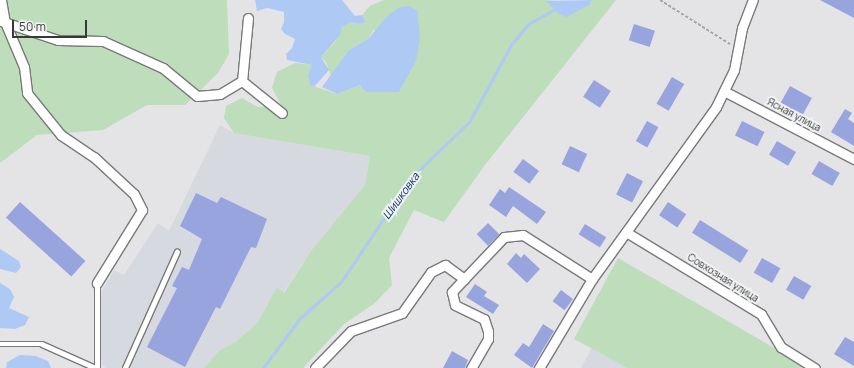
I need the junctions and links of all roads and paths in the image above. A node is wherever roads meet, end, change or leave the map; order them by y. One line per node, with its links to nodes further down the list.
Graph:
1 (1, 0): 5 (street)
2 (660, 0): 6 (path)
3 (753, 0): 6 (street)
4 (248, 18): 7 (street)
5 (2, 22): 7 (street); 15 (street)
6 (736, 50): 8 (street)
7 (242, 81): 9 (street)
8 (724, 91): 10 (street, Ясная улица); 11 (street)
9 (282, 113)
10 (854, 159)
11 (626, 232): 14 (street); 22 (street, Совхозная улица)
12 (177, 252): 18 (lane)
13 (464, 279): 14 (street); 19 (street); 20 (street)
14 (592, 279): 21 (street)
15 (97, 283): 17 (lane)
16 (0, 344): 17 (lane)
17 (96, 368)
18 (125, 368)
19 (315, 368)
20 (471, 368)
21 (539, 368)
22 (814, 368)

